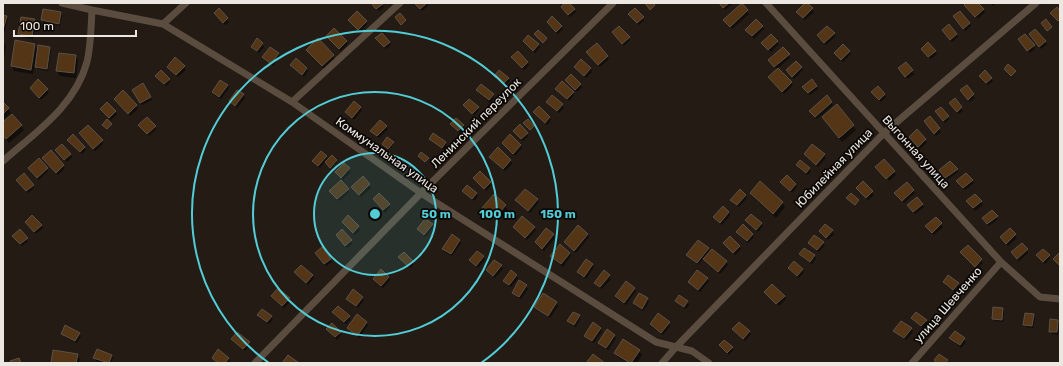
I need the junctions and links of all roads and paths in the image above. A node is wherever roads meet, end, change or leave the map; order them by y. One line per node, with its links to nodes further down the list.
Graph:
1 (62, 3): 7 (street, Коммунальная улица)
2 (186, 3): 8 (street)
3 (400, 3): 9 (street)
4 (613, 3): 12 (street, Ленинский переулок)
5 (766, 3): 10 (street, Выгонная улица)
6 (1036, 3): 10 (street, Юбилейная улица)
7 (92, 10): 8 (street, Коммунальная улица); 11 (street)
8 (163, 24): 9 (street, Коммунальная улица)
9 (292, 102): 12 (street, Коммунальная улица)
10 (884, 133): 13 (street, Выгонная улица); 15 (street, Юбилейная улица)
11 (3, 161)
12 (421, 193): 15 (street, Коммунальная улица); 16 (street, Ленинский переулок)
13 (1002, 262): 14 (street, Выгонная улица); 19 (street, улица Шевченко)
14 (1060, 299)
15 (676, 347): 17 (street, Юбилейная улица); 18 (street, Коммунальная улица)
16 (255, 363)
17 (662, 363)
18 (709, 363)
19 (912, 363)

